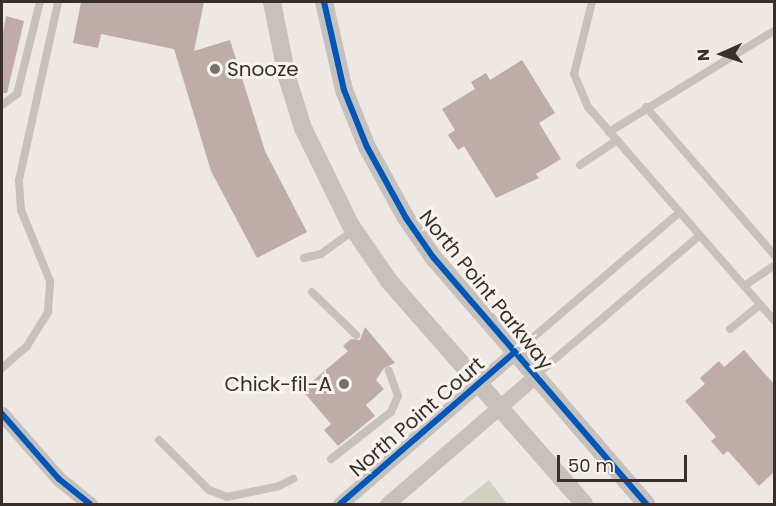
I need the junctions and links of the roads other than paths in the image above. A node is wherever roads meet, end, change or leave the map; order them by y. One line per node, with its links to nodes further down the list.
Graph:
1 (40, 2): 7 (lane)
2 (58, 2): 25 (lane)
3 (272, 2): 13 (street)
4 (324, 2): 24 (street, North Point Parkway)
5 (592, 2): 9 (lane)
6 (774, 31): 8 (lane)
7 (2, 105)
8 (646, 107): 9 (lane); 15 (lane)
9 (609, 132): 10 (lane)
10 (616, 141): 11 (lane); 12 (lane)
11 (580, 165)
12 (679, 213): 14 (lane); 24 (lane)
13 (354, 230): 16 (lane); 28 (street)
14 (699, 236): 18 (lane); 27 (lane)
15 (774, 255)
16 (304, 258)
17 (774, 267): 18 (lane)
18 (744, 286): 20 (lane)
19 (312, 292): 23 (lane)
20 (760, 305): 21 (lane); 22 (lane)
21 (774, 320)
22 (730, 329)
23 (356, 335)
24 (514, 353): 27 (street, North Point Parkway); 28 (street, North Point Court)
25 (2, 368)
26 (389, 371): 32 (lane)
27 (534, 377): 29 (street); 38 (street, North Point Parkway)
28 (479, 386): 29 (street); 35 (street, North Point Court)
29 (499, 409): 36 (street); 37 (street)
30 (2, 414): 34 (street)
31 (159, 440): 33 (lane)
32 (331, 459)
33 (292, 479)
34 (90, 504)
35 (340, 504)
36 (387, 504)
37 (584, 504)
38 (646, 504)

